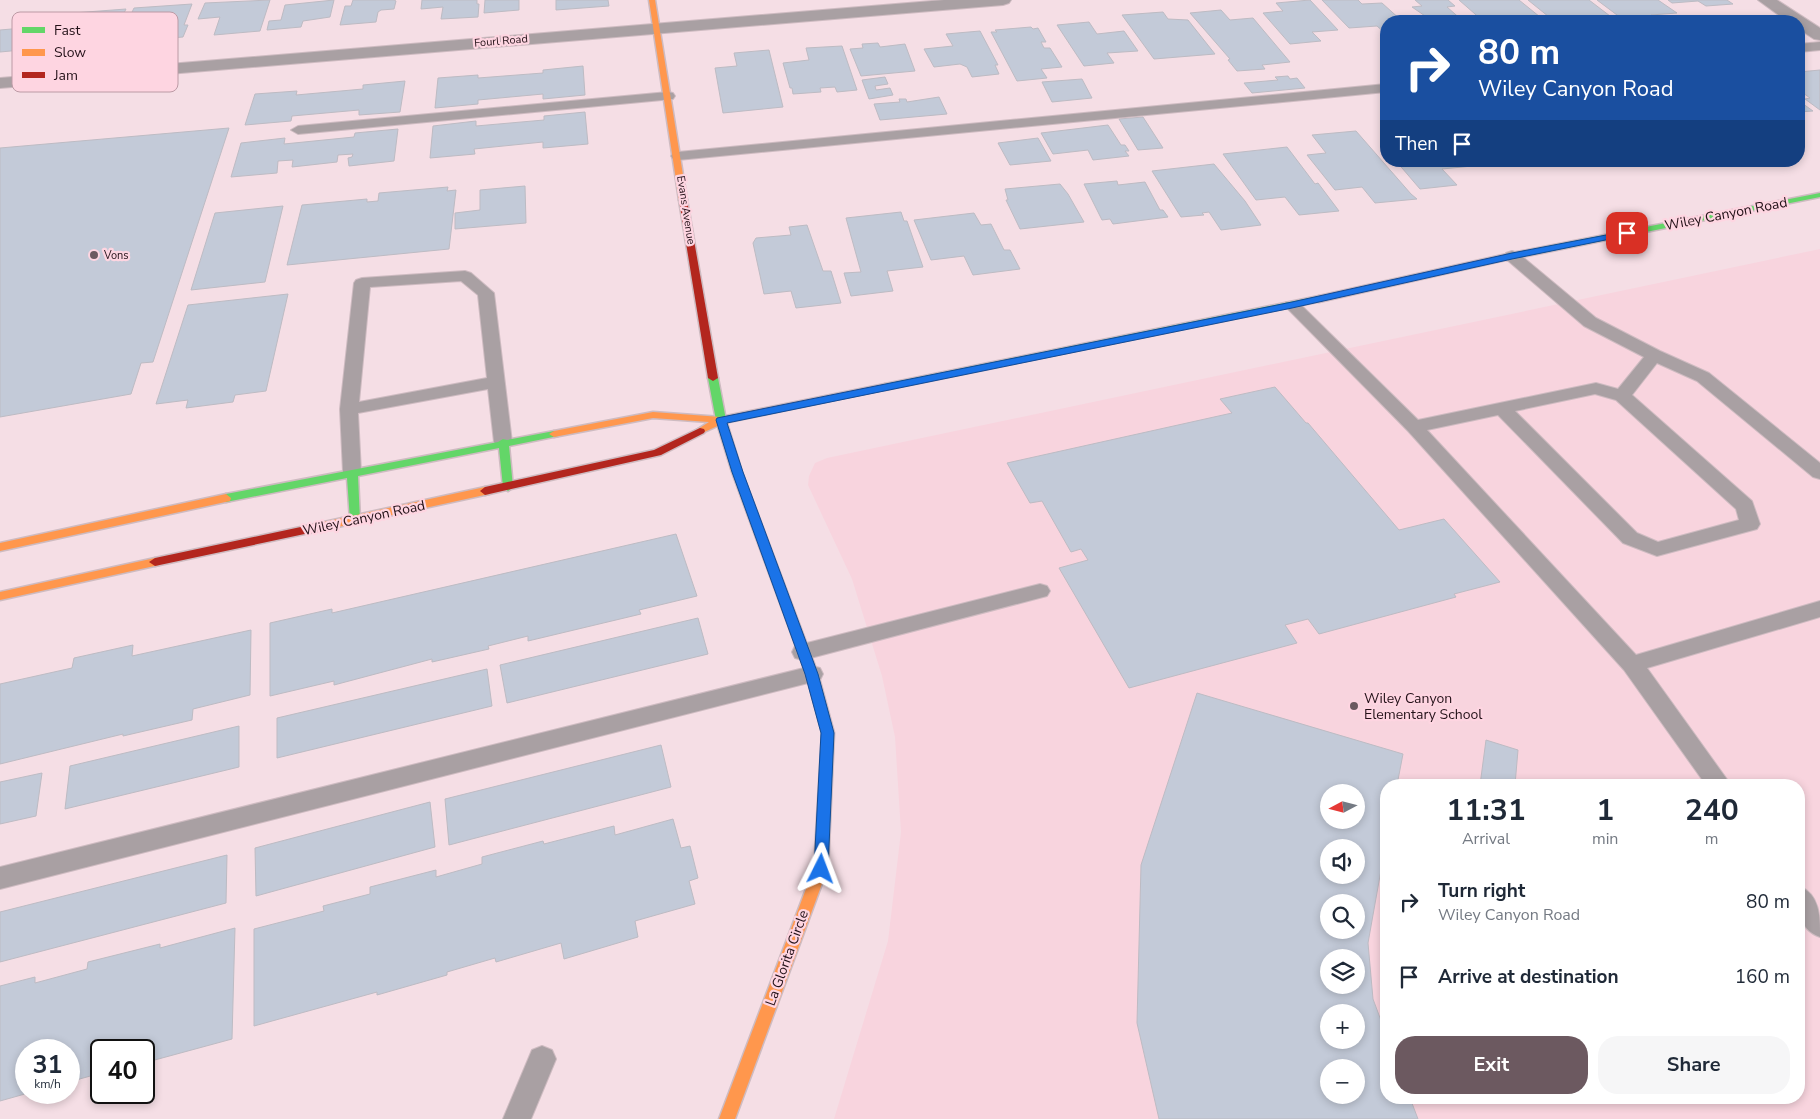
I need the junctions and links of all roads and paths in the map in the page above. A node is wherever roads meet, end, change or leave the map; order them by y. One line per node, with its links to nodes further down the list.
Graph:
1 (652, 0): 6 (street, Evans Avenue)
2 (1003, 0): 6 (street, Fourl Road)
3 (1766, 0): 4 (street)
4 (1789, 15)
5 (1805, 25): 7 (street)
6 (657, 29): 10 (street, Fourl Road); 12 (street, Evans Avenue)
7 (1820, 35)
8 (1820, 46): 9 (lane)
9 (1805, 47)
10 (178, 68)
11 (1380, 89): 14 (lane)
12 (668, 96): 13 (lane); 14 (street, Evans Avenue)
13 (298, 130)
14 (678, 156): 23 (street, Evans Avenue)
15 (1820, 195): 16 (street, Wiley Canyon Road)
16 (1512, 256): 17 (street, Wiley Canyon Road); 18 (lane)
17 (1292, 305): 23 (street, Wiley Canyon Road); 24 (lane)
18 (1654, 355): 20 (lane); 27 (lane)
19 (496, 382): 22 (lane); 22 (lane); 25 (lane)
20 (1622, 396): 21 (lane); 21 (lane)
21 (1502, 408): 24 (lane)
22 (349, 409): 26 (lane)
23 (721, 420): 25 (street, Wiley Canyon Road); 28 (street, Wiley Canyon Road); 34 (street, La Glorita Circle)
24 (1414, 427): 35 (lane)
25 (503, 442): 26 (street, Wiley Canyon Road); 28 (street)
26 (352, 472): 29 (street); 30 (street, Wiley Canyon Road)
27 (1820, 473)
28 (508, 487): 29 (street, Wiley Canyon Road)
29 (355, 520): 32 (street, Wiley Canyon Road)
30 (0, 547)
31 (1040, 591): 34 (lane)
32 (0, 596)
33 (1820, 610): 35 (lane)
34 (803, 652): 36 (street, La Glorita Circle)
35 (1632, 664): 37 (lane)
36 (812, 674): 38 (lane); 43 (street, La Glorita Circle)
37 (1715, 779)
38 (0, 878)
39 (1805, 905): 40 (lane)
40 (1820, 926)
41 (542, 1059): 42 (lane)
42 (517, 1119)
43 (728, 1119)

